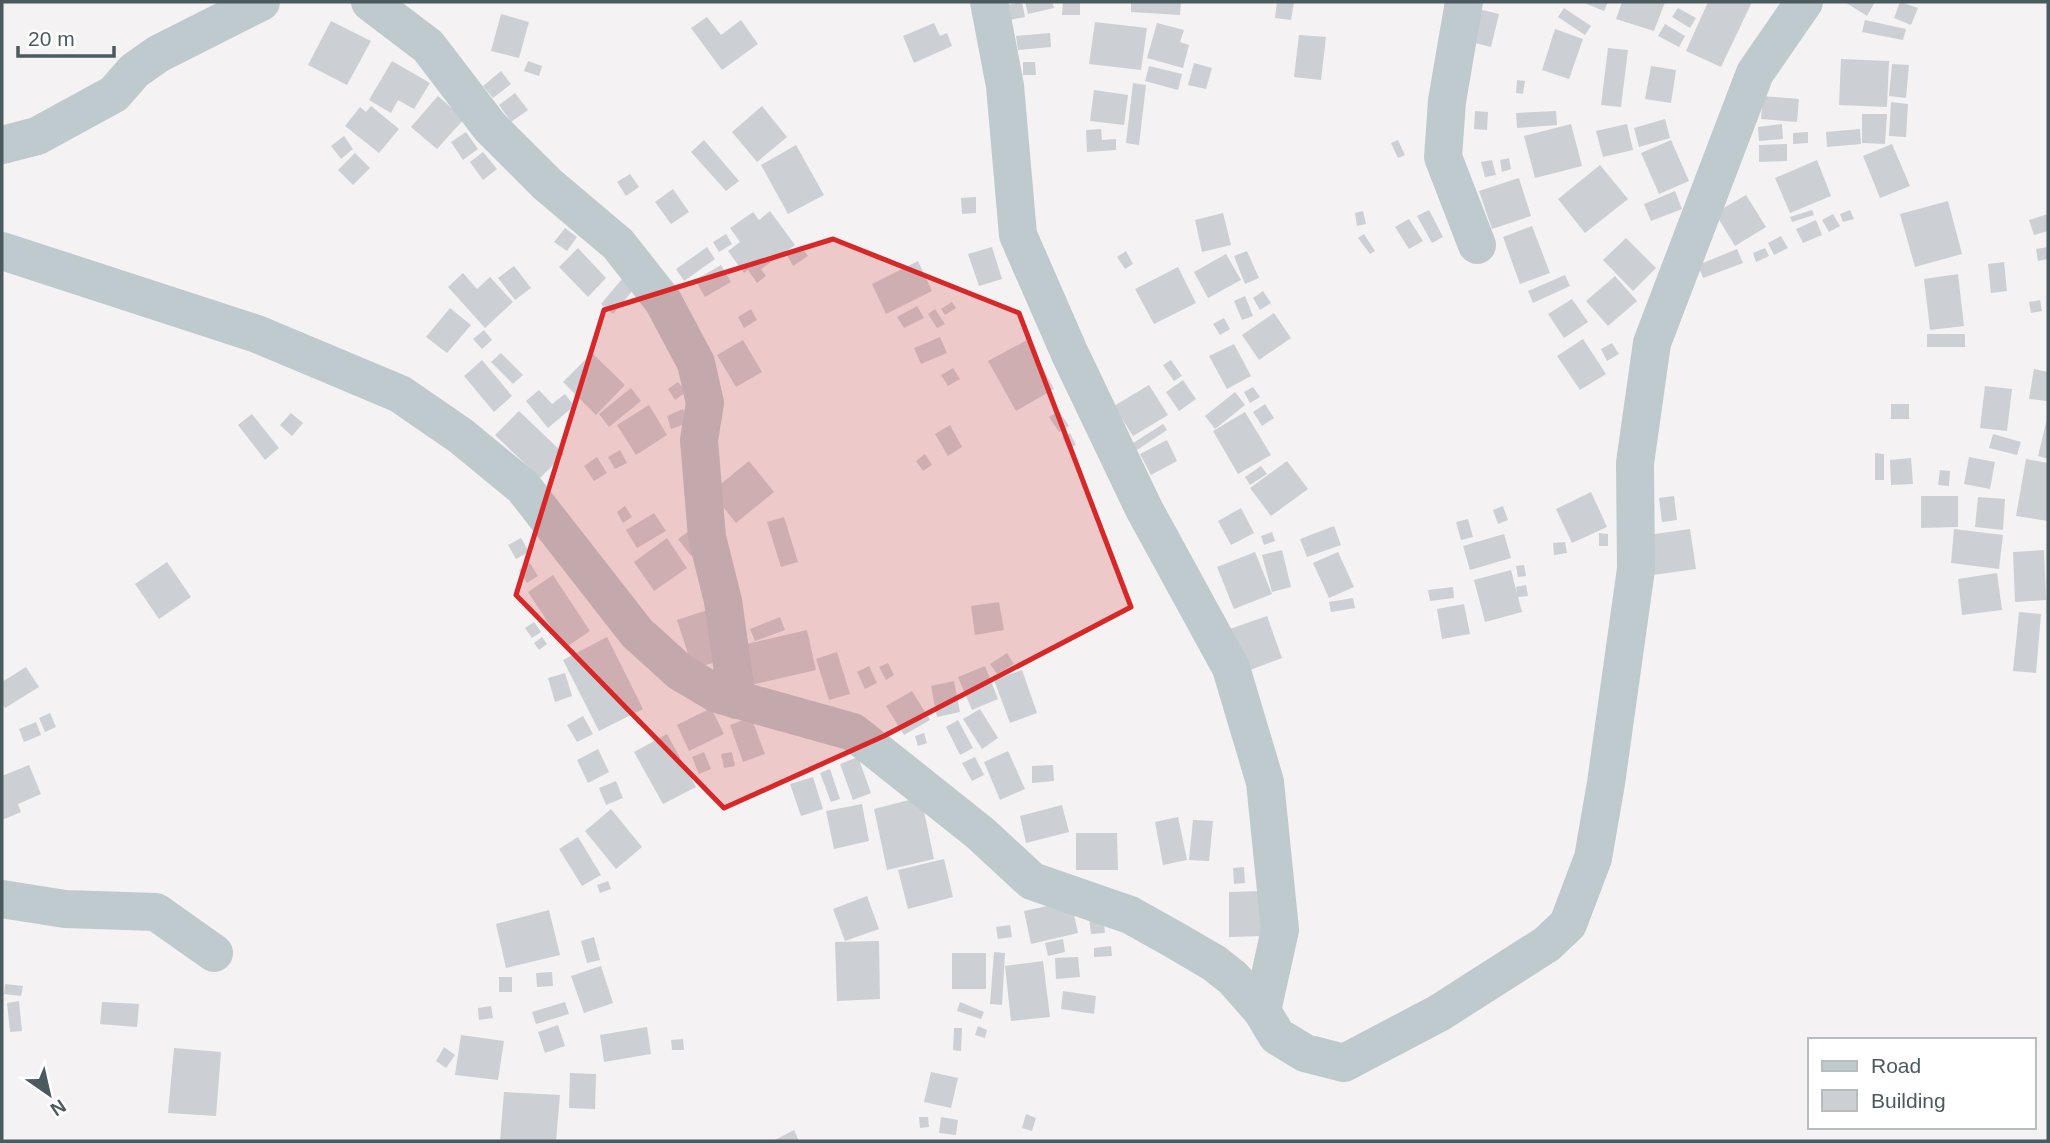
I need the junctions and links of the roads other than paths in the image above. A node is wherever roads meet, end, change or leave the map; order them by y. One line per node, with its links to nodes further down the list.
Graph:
1 (261, 2): 6 (street)
2 (370, 2): 9 (street)
3 (989, 2): 12 (street)
4 (1464, 2): 7 (street)
5 (1804, 2): 12 (street)
6 (2, 145)
7 (1477, 245)
8 (2, 251): 9 (street)
9 (737, 700): 12 (street)
10 (2, 899): 11 (street)
11 (214, 953)
12 (1262, 1012)

